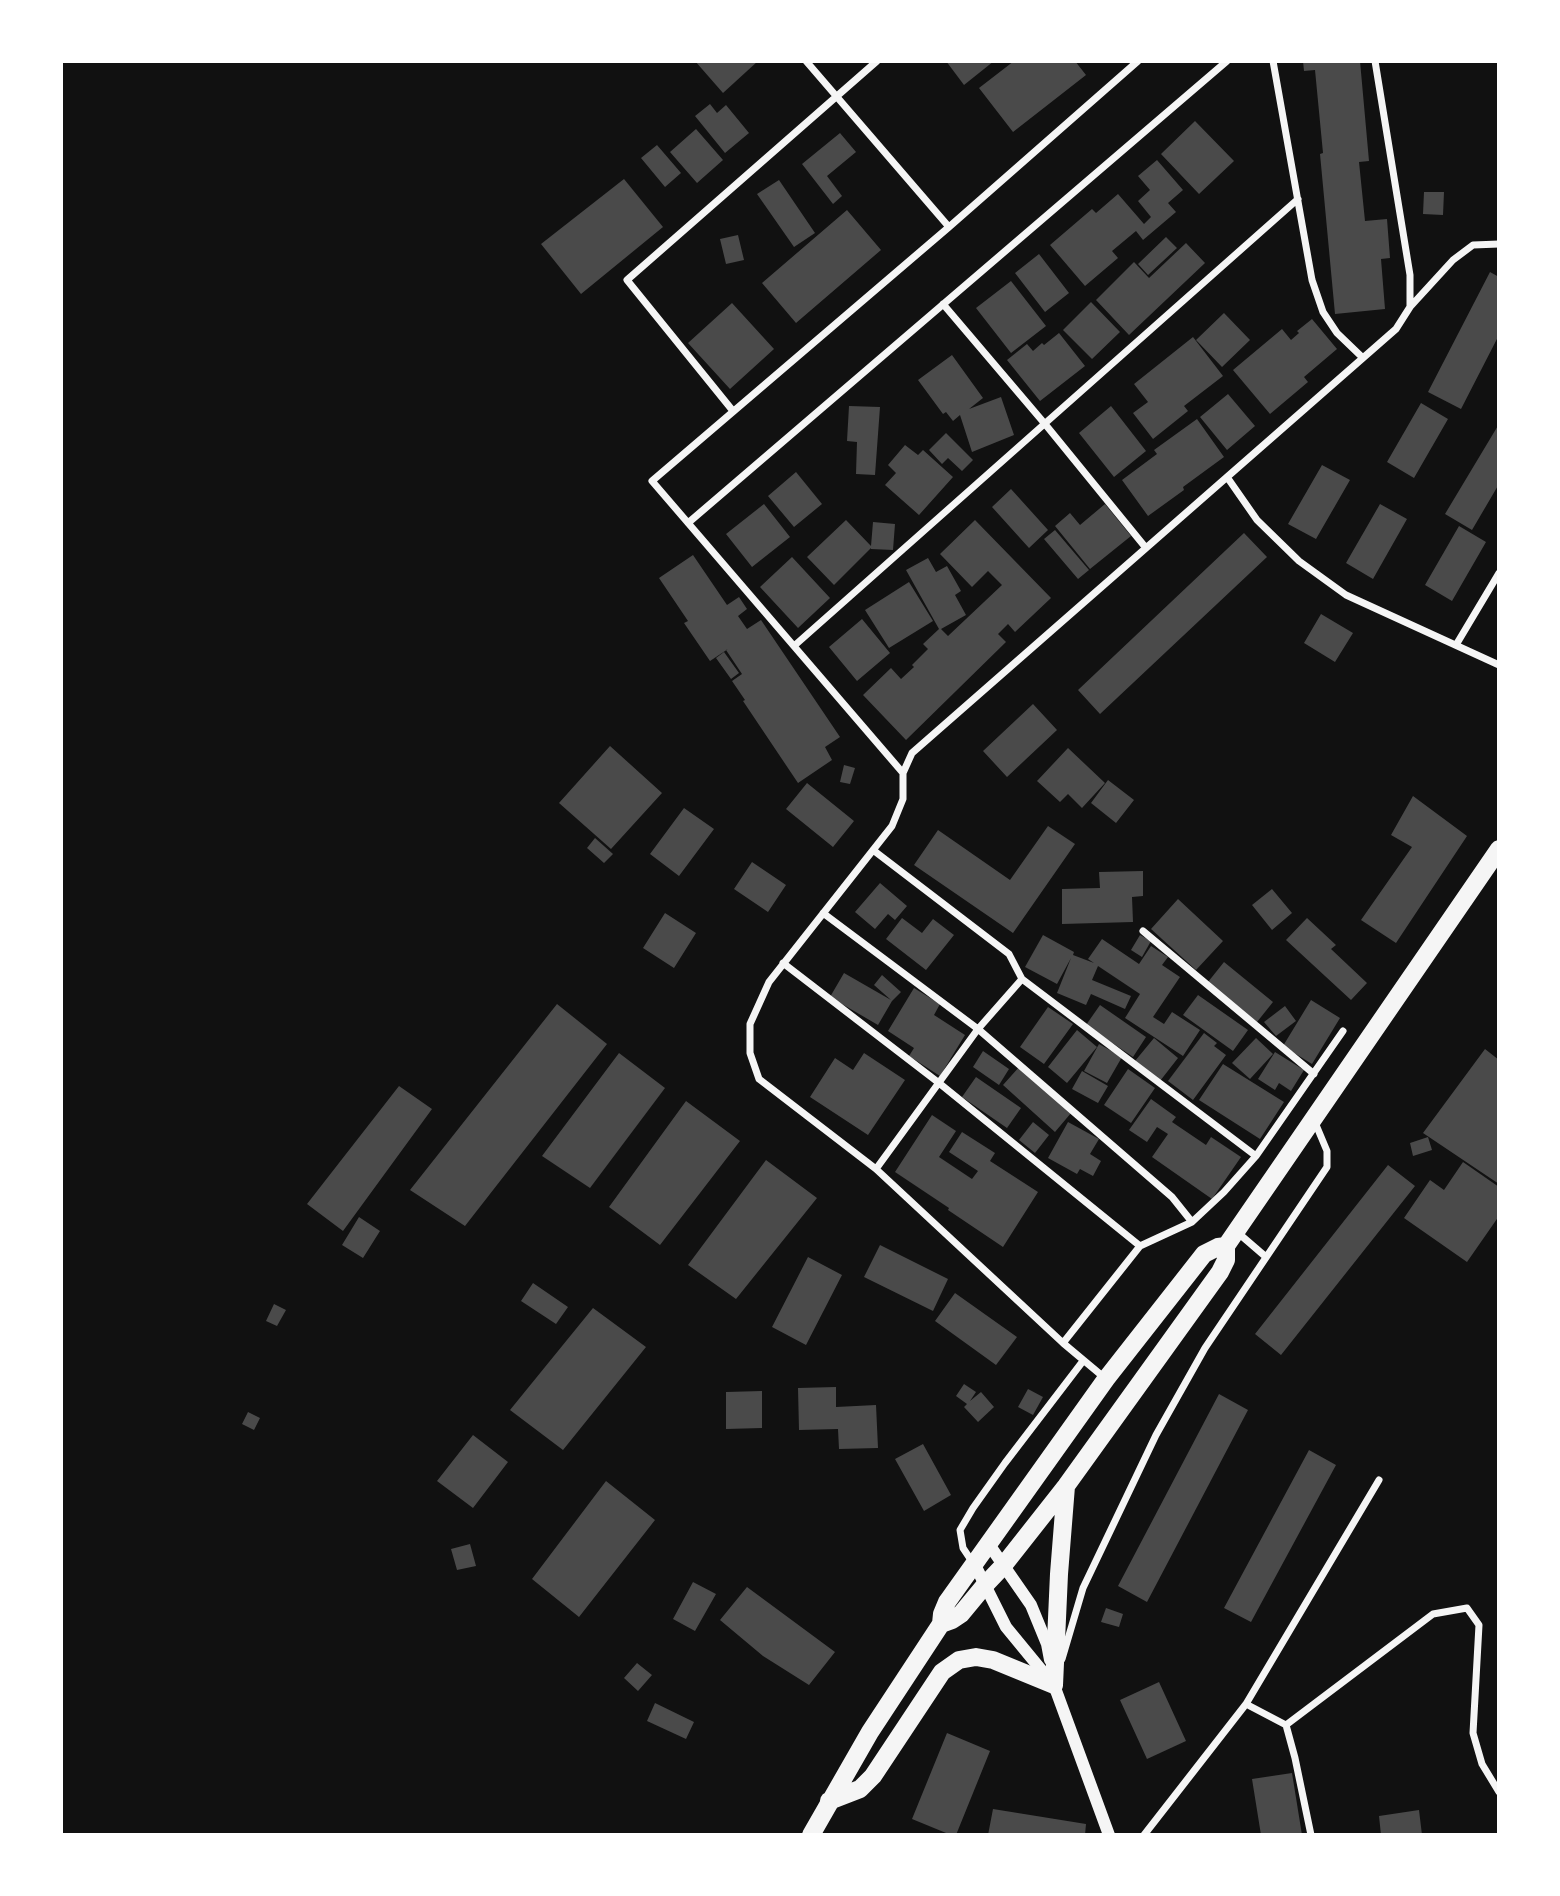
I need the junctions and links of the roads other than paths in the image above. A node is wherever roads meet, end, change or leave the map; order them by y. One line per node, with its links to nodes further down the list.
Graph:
1 (806, 61): 7 (street)
2 (877, 61): 7 (street)
3 (1138, 61): 9 (street)
4 (1227, 61): 11 (street)
5 (1273, 61): 8 (street)
6 (1376, 61): 12 (street)
7 (836, 96): 9 (street); 14 (street)
8 (1297, 199): 13 (street); 15 (street)
9 (949, 227): 14 (street)
10 (1499, 244): 12 (street)
11 (943, 304): 15 (street); 17 (street)
12 (1410, 307): 13 (street)
13 (1363, 358): 16 (street)
14 (733, 411): 17 (street)
15 (1045, 424): 18 (street); 21 (street)
16 (1227, 477): 18 (street); 20 (street)
17 (688, 523): 21 (street)
18 (1146, 548): 23 (street)
19 (1499, 573): 20 (street)
20 (1455, 645): 22 (street)
21 (794, 646): 23 (street)
22 (1499, 665)
23 (903, 773): 25 (street)
24 (1499, 849): 34 (main road)
25 (873, 850): 26 (street); 29 (street)
26 (823, 913): 28 (street); 30 (street)
27 (1143, 931): 32 (street)
28 (783, 963): 33 (street); 36 (street)
29 (1022, 979): 30 (street); 35 (street)
30 (978, 1029): 33 (street); 37 (street)
31 (1343, 1031): 32 (street)
32 (1314, 1074): 35 (street)
33 (939, 1083): 36 (street); 39 (street)
34 (1314, 1119): 38 (main road); 40 (street)
35 (1256, 1156): 37 (street)
36 (876, 1169): 41 (street)
37 (1192, 1222): 39 (street)
38 (1231, 1239): 40 (street); 43 (main road); 45 (main road)
39 (1140, 1247): 41 (street)
40 (1266, 1257): 51 (street)
41 (1063, 1343): 42 (street)
42 (1083, 1360): 43 (street); 47 (street)
43 (1106, 1379): 46 (main road)
44 (1379, 1479): 52 (street)
45 (1066, 1486): 48 (main road); 51 (main road)
46 (988, 1543): 47 (main road); 48 (street)
47 (974, 1563): 49 (street); 50 (main road)
48 (1003, 1566): 49 (main road); 51 (street)
49 (985, 1585): 50 (main road); 51 (street)
50 (941, 1624): 55 (main road)
51 (1054, 1685): 55 (main road); 57 (street)
52 (1246, 1704): 53 (street); 58 (street)
53 (1286, 1725): 54 (street); 59 (street)
54 (1499, 1792)
55 (829, 1801): 56 (main road)
56 (811, 1835)
57 (1109, 1835)
58 (1144, 1835)
59 (1311, 1835)

